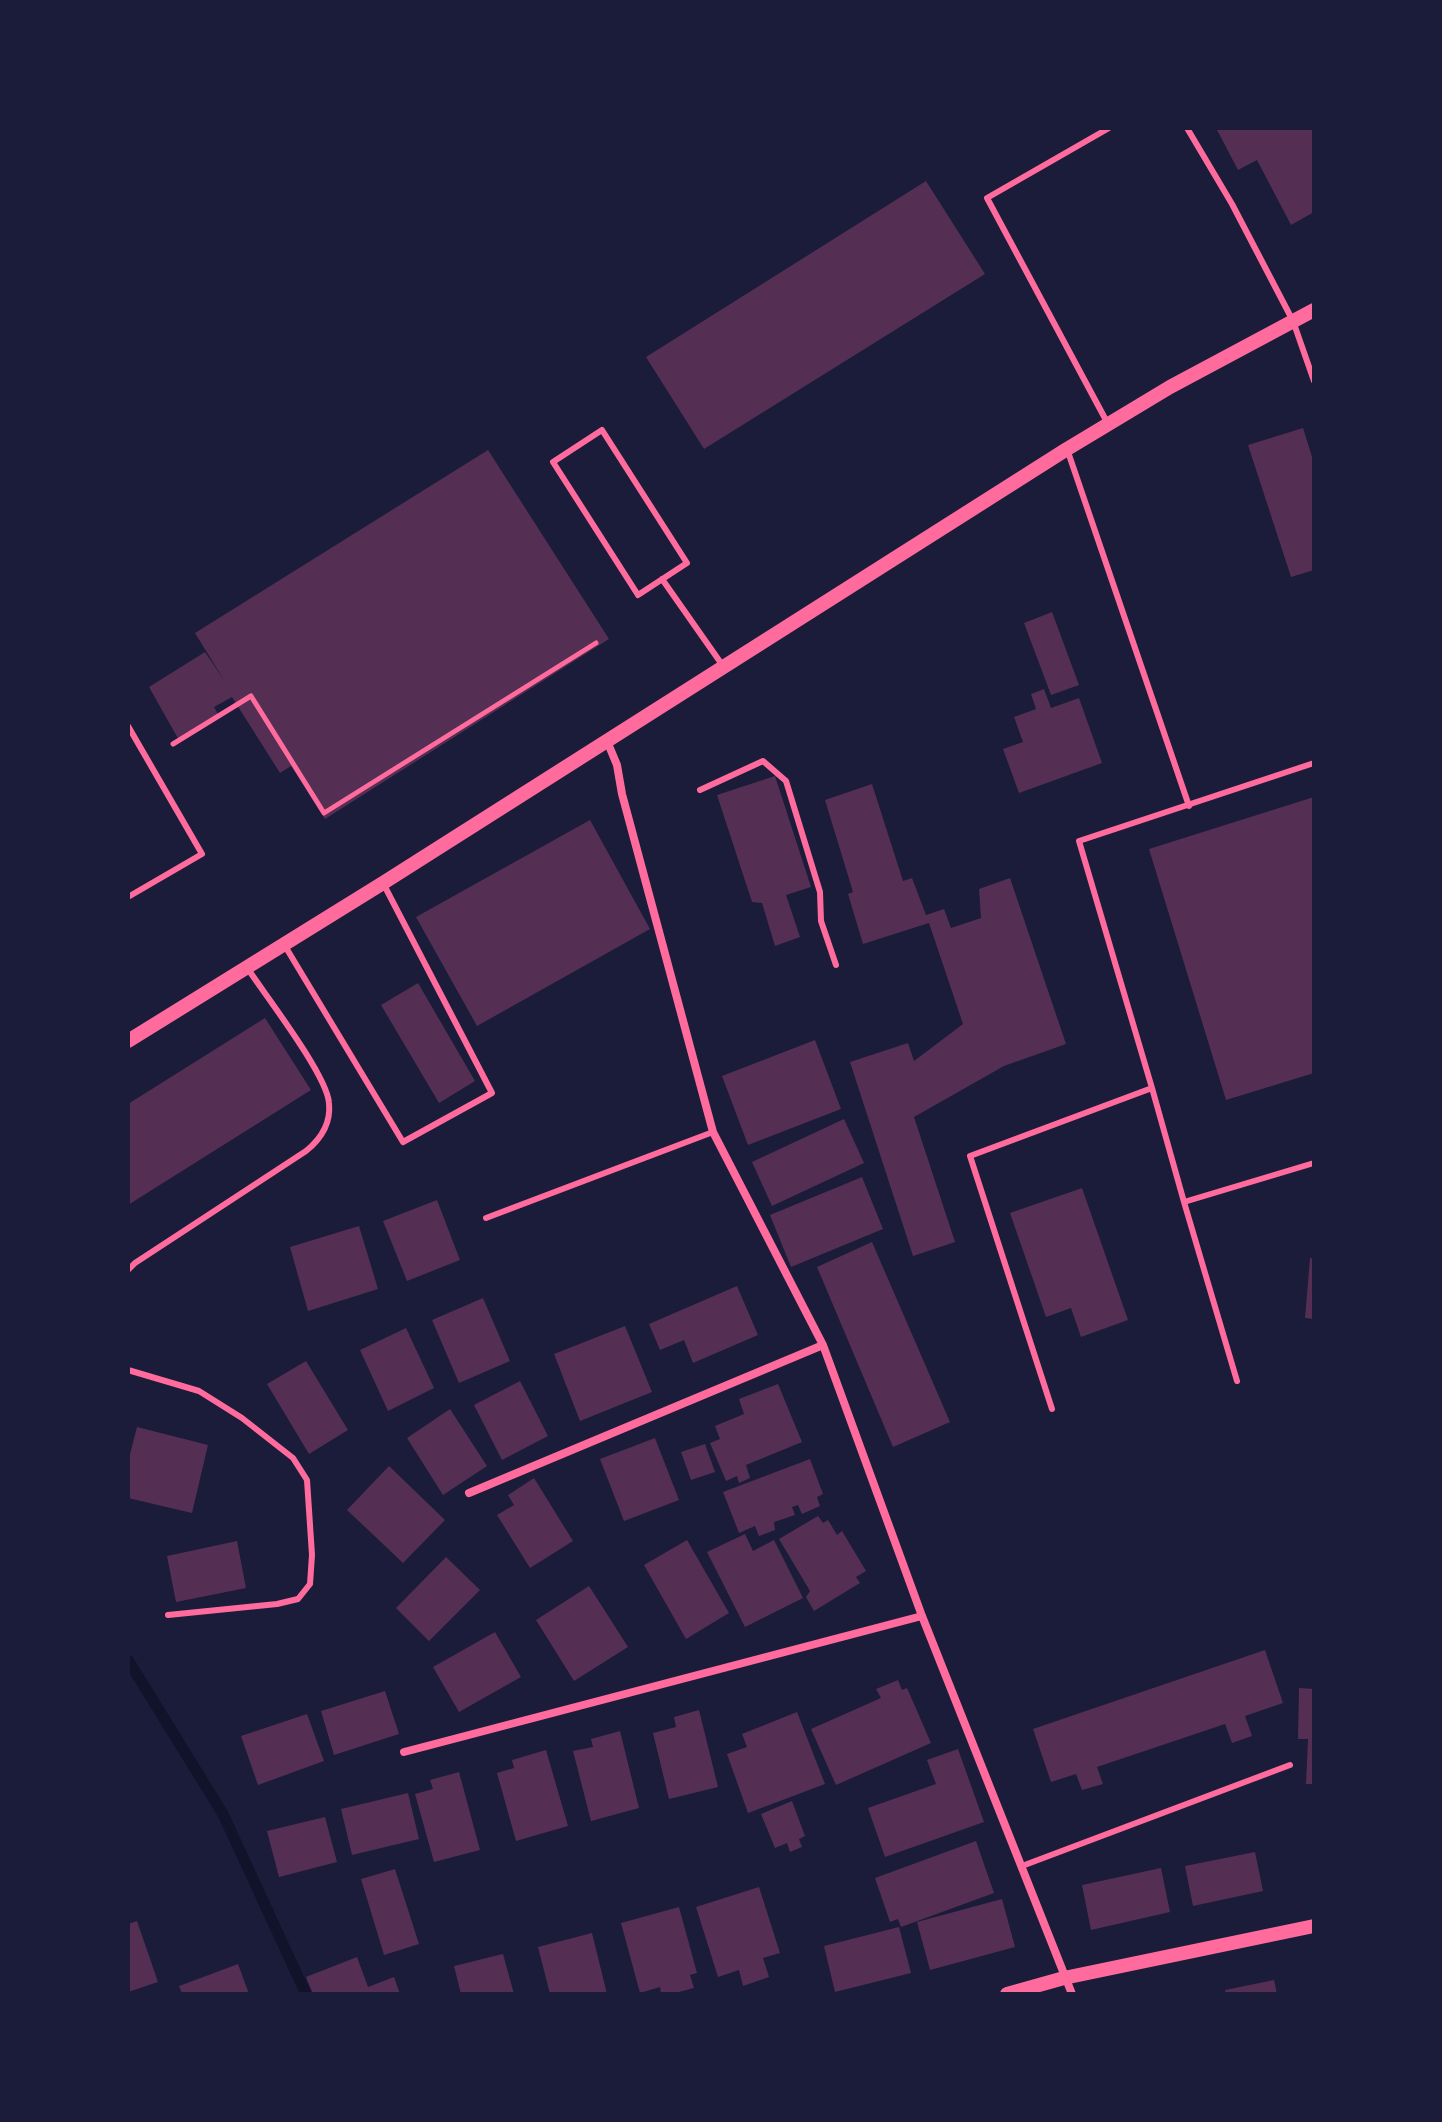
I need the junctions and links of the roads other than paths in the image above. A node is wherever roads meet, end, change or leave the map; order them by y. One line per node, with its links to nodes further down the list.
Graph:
1 (1109, 128): 6 (lane)
2 (1187, 128): 4 (lane)
3 (1314, 310): 4 (street)
4 (1293, 321): 5 (lane); 6 (street)
5 (1314, 381)
6 (1108, 424): 7 (street)
7 (1067, 449): 9 (street); 14 (lane)
8 (662, 579): 8 (lane); 9 (lane)
9 (723, 666): 11 (street)
10 (128, 726): 16 (lane)
11 (607, 741): 15 (street); 22 (street)
12 (1314, 763): 14 (lane)
13 (700, 790): 18 (lane)
14 (1189, 806): 21 (lane)
15 (383, 883): 17 (street); 17 (lane)
16 (128, 897)
17 (285, 945): 19 (street)
18 (836, 965)
19 (248, 968): 20 (street); 26 (lane)
20 (128, 1041)
21 (1152, 1088): 24 (lane); 30 (lane)
22 (713, 1132): 25 (lane); 27 (street)
23 (1314, 1163): 24 (lane)
24 (1184, 1202): 29 (lane)
25 (486, 1218)
26 (128, 1270)
27 (823, 1345): 31 (street); 33 (street)
28 (128, 1370): 32 (lane)
29 (1237, 1381)
30 (1052, 1409)
31 (469, 1493)
32 (168, 1615)
33 (922, 1616): 34 (street); 36 (street)
34 (404, 1752)
35 (1290, 1765): 36 (lane)
36 (1022, 1866): 38 (street)
37 (1314, 1926): 38 (street)
38 (1064, 1978): 39 (street); 40 (street)
39 (1007, 1994)
40 (1072, 1994)

